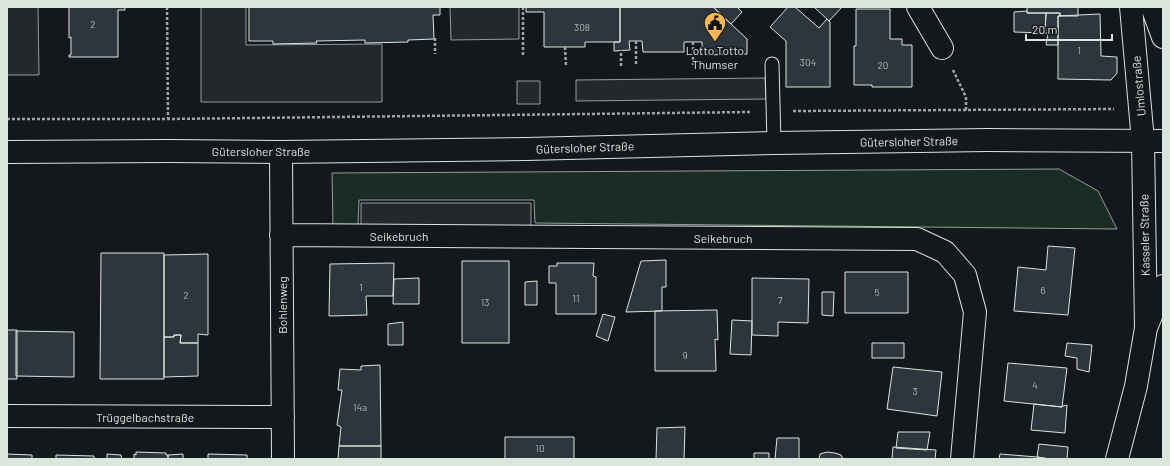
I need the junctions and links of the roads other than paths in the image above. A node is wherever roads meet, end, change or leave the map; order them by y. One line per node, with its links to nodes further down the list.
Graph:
1 (918, 7): 5 (street)
2 (1131, 7): 7 (street, Umlostraße)
3 (1152, 7): 4 (street)
4 (1163, 37)
5 (942, 48)
6 (772, 64): 8 (lane)
7 (1153, 141): 8 (street, Gütersloher Straße); 13 (street, Kasseler Straße)
8 (774, 143): 10 (street, Gütersloher Straße)
9 (7, 152): 10 (street, Gütersloher Straße)
10 (281, 152): 11 (street, Bohlenweg)
11 (281, 235): 15 (street, Bohlenweg); 17 (street, Seikebruch)
12 (1163, 286): 13 (street, Kasseler Straße)
13 (1146, 328): 18 (street, Kasseler Straße)
14 (7, 416): 15 (street, Trüggelbachstraße)
15 (282, 417): 16 (street, Bohlenweg)
16 (283, 459)
17 (962, 459)
18 (1117, 459)

